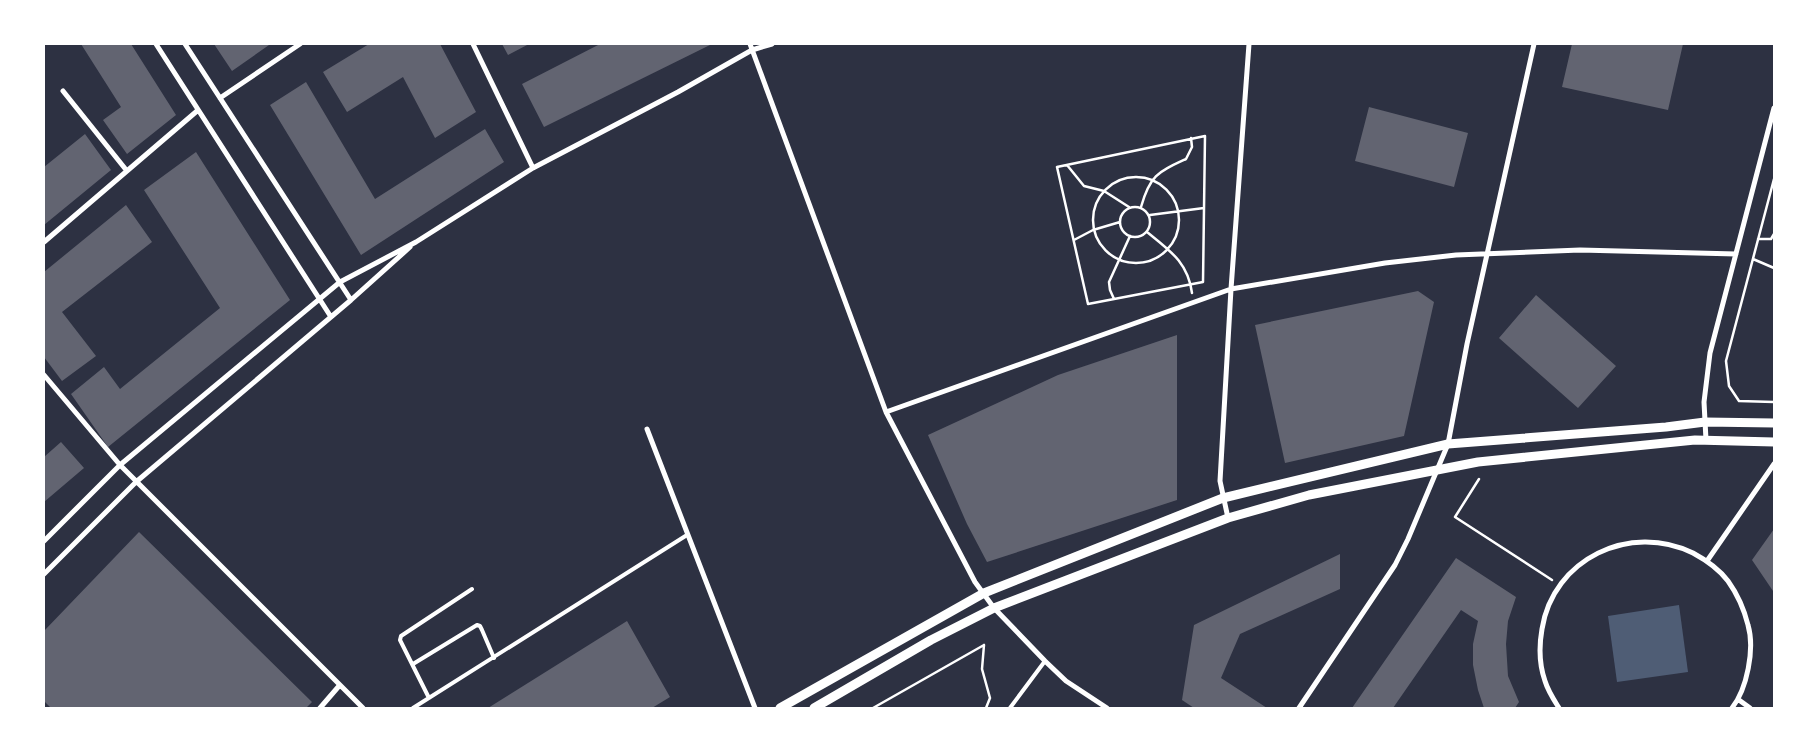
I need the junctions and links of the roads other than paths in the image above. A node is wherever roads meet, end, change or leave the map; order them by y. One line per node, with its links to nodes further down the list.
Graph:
1 (156, 44): 13 (street)
2 (185, 44): 11 (street)
3 (300, 44): 11 (street)
4 (473, 44): 14 (street)
5 (750, 44): 9 (street)
6 (772, 44): 9 (street)
7 (1249, 44): 21 (street)
8 (1534, 44): 18 (street)
9 (752, 50): 14 (street); 26 (street)
10 (63, 91): 15 (street)
11 (220, 98): 20 (street)
12 (1774, 108): 19 (street)
13 (198, 111): 15 (street); 22 (street)
14 (533, 168): 17 (street)
15 (127, 171): 16 (street)
16 (44, 242)
17 (416, 242): 20 (street); 23 (street)
18 (1489, 254): 19 (street); 21 (street); 32 (street)
19 (1736, 254): 27 (street)
20 (340, 282): 22 (street); 23 (street)
21 (1231, 289): 26 (street); 37 (street)
22 (319, 299): 24 (street); 34 (street)
23 (351, 300): 24 (street)
24 (331, 317): 36 (street)
25 (44, 375): 34 (street)
26 (886, 412): 44 (street)
27 (1705, 422): 28 (street); 30 (street); 32 (street)
28 (1774, 423)
29 (647, 429): 39 (street)
30 (1706, 440): 31 (street); 35 (street)
31 (1774, 442)
32 (1448, 444): 35 (street); 37 (street)
33 (1774, 464): 41 (street)
34 (120, 465): 36 (street); 40 (street)
35 (1435, 471): 38 (street); 60 (street)
36 (136, 482): 42 (street); 49 (street)
37 (1223, 498): 38 (street); 44 (street)
38 (1228, 518): 45 (street)
39 (687, 535): 46 (lane); 55 (street)
40 (44, 541)
41 (1707, 561): 51 (street); 61 (street)
42 (44, 574)
43 (472, 589): 48 (lane)
44 (984, 593): 45 (street); 56 (street)
45 (994, 608): 47 (street); 57 (street)
46 (494, 658): 48 (lane); 50 (lane)
47 (1045, 661): 58 (lane); 59 (street)
48 (413, 664): 50 (lane)
49 (339, 686): 52 (street); 53 (street)
50 (429, 698): 54 (lane)
51 (1739, 700): 62 (street); 63 (street)
52 (320, 708)
53 (362, 708)
54 (413, 708)
55 (755, 708)
56 (780, 708)
57 (814, 708)
58 (1010, 708)
59 (1107, 708)
60 (1299, 708)
61 (1558, 708)
62 (1732, 708)
63 (1750, 708)

